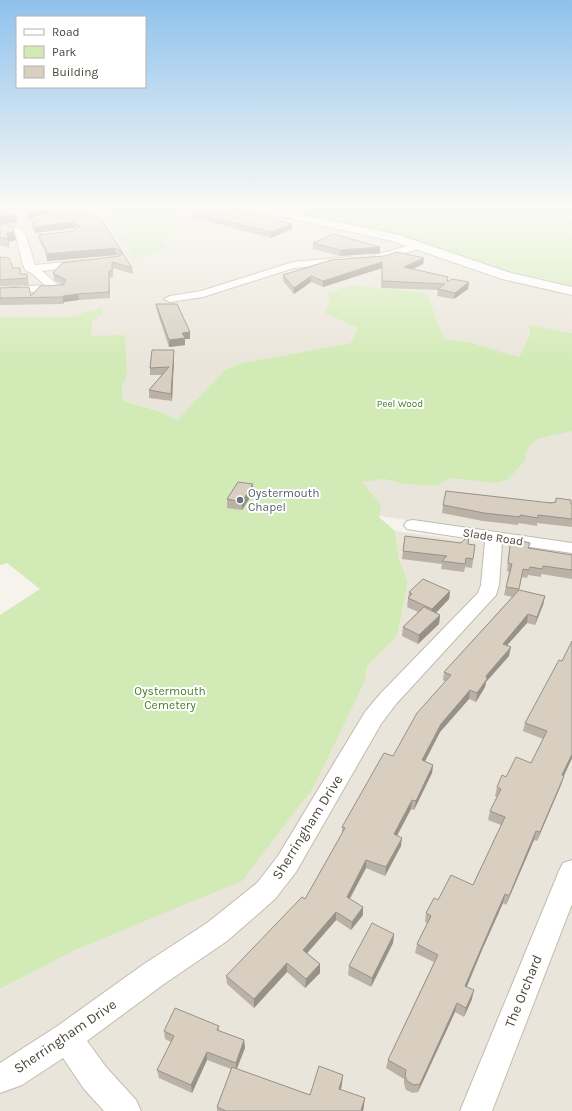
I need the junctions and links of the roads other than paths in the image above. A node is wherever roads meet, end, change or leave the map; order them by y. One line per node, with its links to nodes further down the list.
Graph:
1 (26, 260): 5 (street)
2 (359, 260): 8 (street)
3 (460, 260): 7 (street)
4 (93, 262): 5 (street)
5 (30, 269): 6 (street)
6 (0, 291)
7 (572, 291)
8 (170, 299)
9 (413, 525): 10 (street, Slade Road)
10 (494, 537): 11 (street, Slade Road); 13 (street, Sherringham Drive)
11 (572, 548)
12 (572, 871): 16 (street, The Orchard)
13 (67, 1038): 14 (street, Sherringham Drive); 15 (street)
14 (0, 1078)
15 (125, 1111)
16 (476, 1111)

